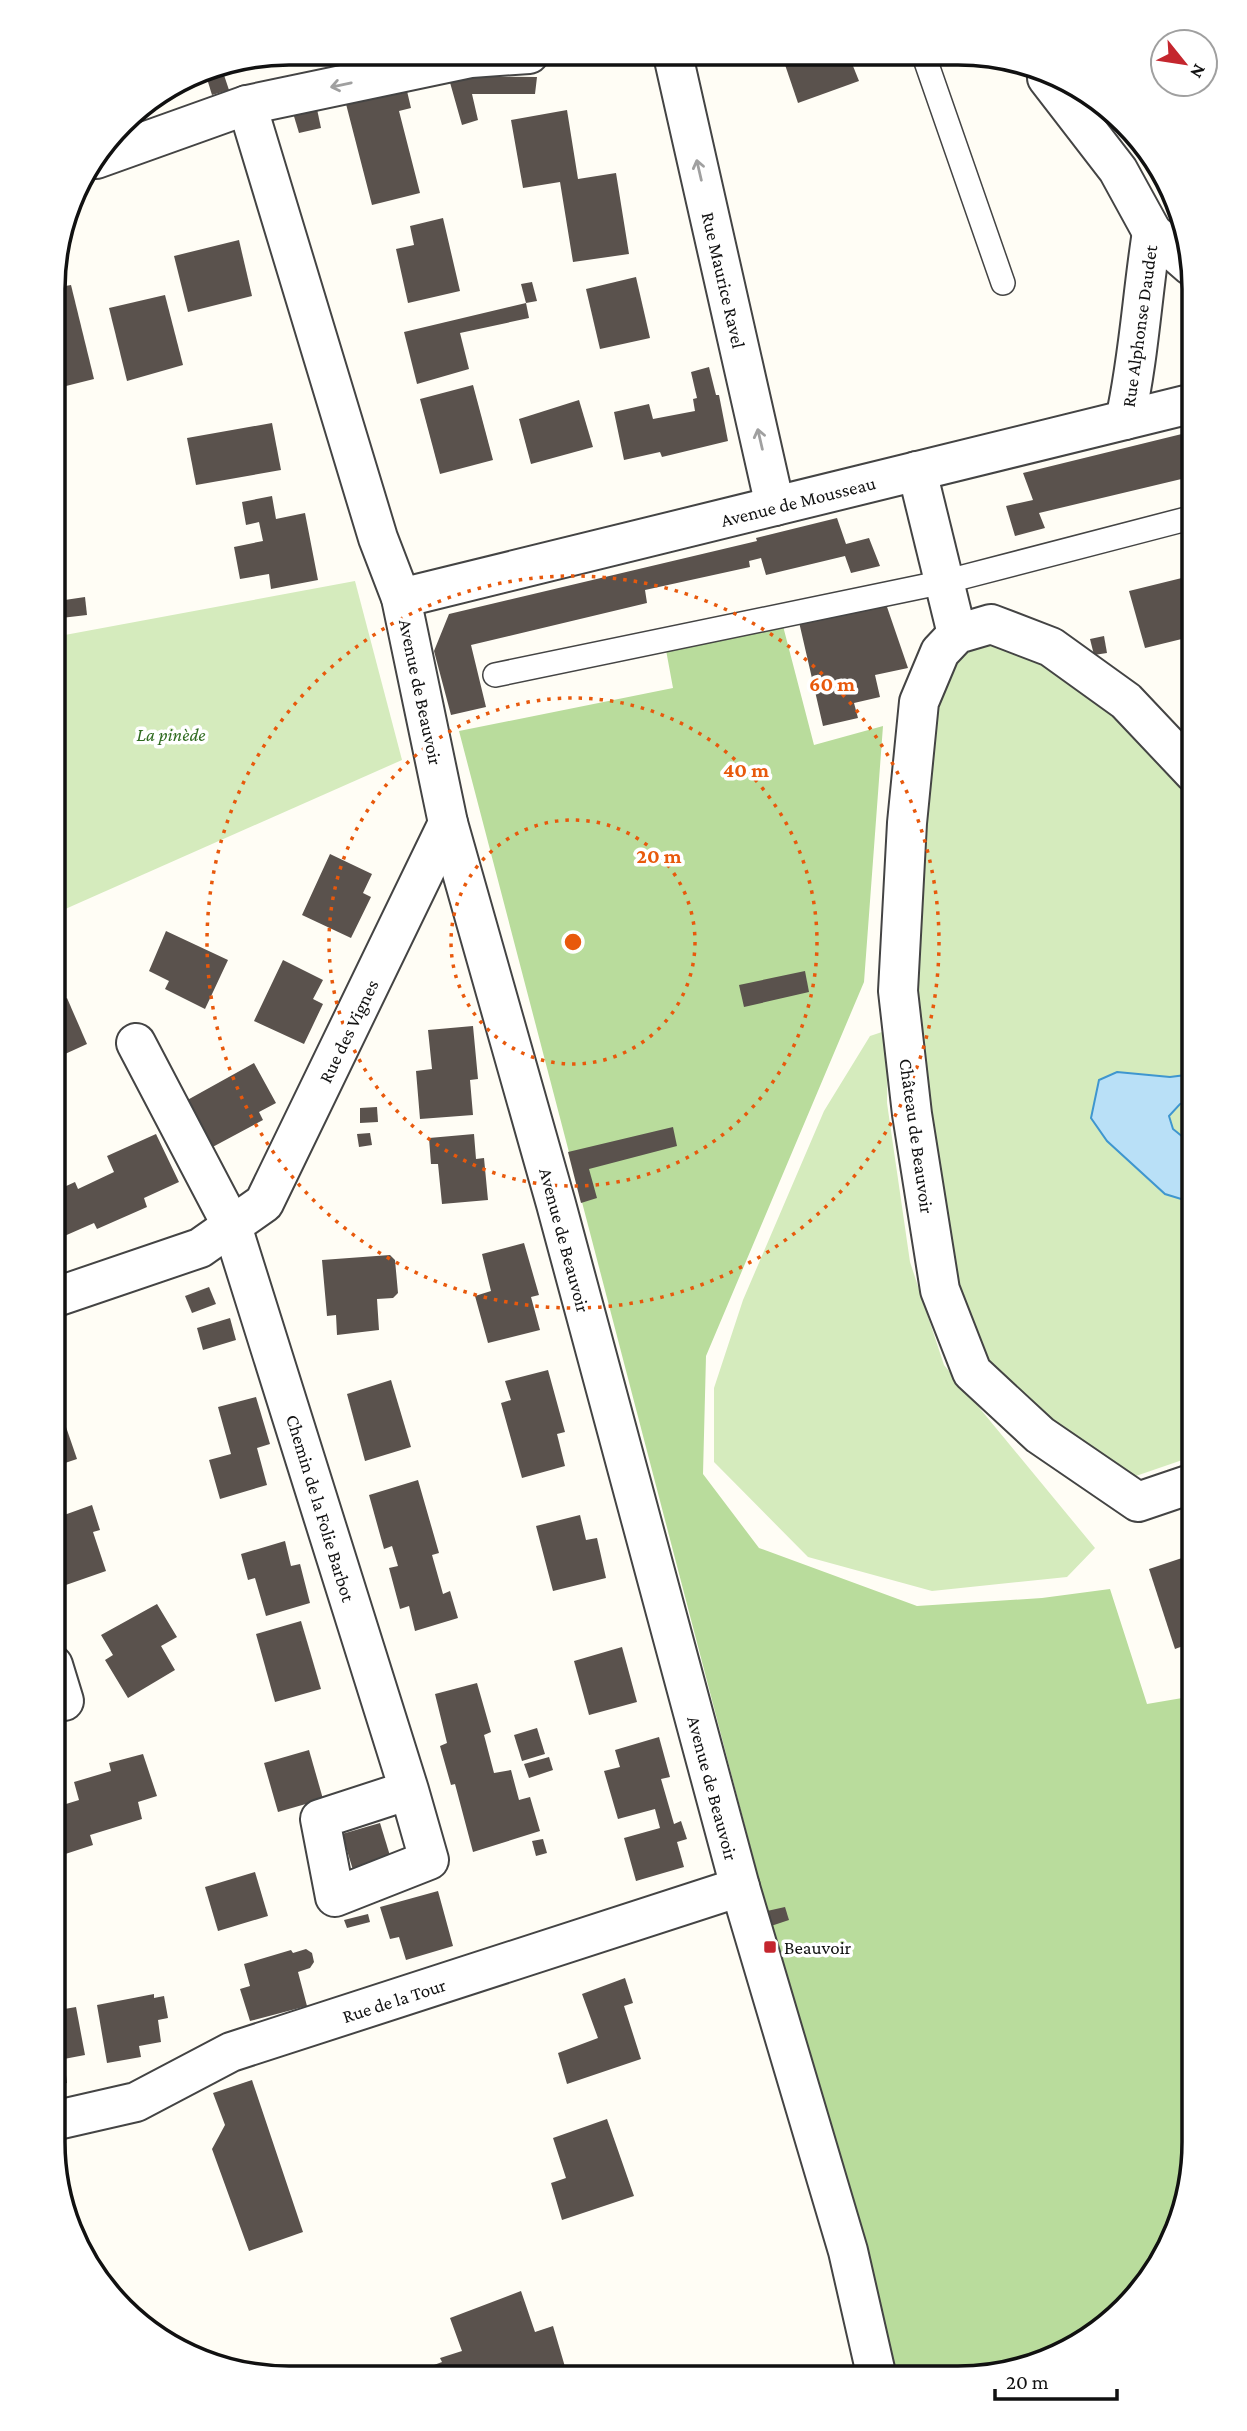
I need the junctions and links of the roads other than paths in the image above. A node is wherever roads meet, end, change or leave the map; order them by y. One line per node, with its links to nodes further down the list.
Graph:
1 (438, 65): 5 (street, one-way to 5)
2 (675, 65): 13 (street, Rue Maurice Ravel, one-way to 2)
3 (927, 65): 9 (lane)
4 (1053, 86): 7 (street, Rue Alphonse Daudet)
5 (247, 105): 6 (street); 16 (street, Avenue de Beauvoir)
6 (109, 154)
7 (1152, 232): 8 (street, Rue Alphonse Daudet); 11 (street, Rue Alphonse Daudet)
8 (1180, 256)
9 (1003, 283)
10 (1182, 406): 11 (street, Avenue de Mousseau)
11 (1125, 420): 12 (street, Avenue de Mousseau)
12 (917, 471): 13 (street, Avenue de Mousseau); 15 (street)
13 (775, 506): 16 (street, Avenue de Mousseau)
14 (1182, 520): 15 (lane)
15 (944, 582): 17 (street); 18 (lane)
16 (401, 598): 20 (street, Avenue de Beauvoir)
17 (957, 634): 19 (street); 24 (street, Château de Beauvoir)
18 (495, 675)
19 (1182, 760)
20 (448, 823): 22 (street, Rue des Vignes); 26 (street, Avenue de Beauvoir)
21 (136, 1043): 22 (street)
22 (232, 1226): 23 (street, Rue des Vignes); 25 (street, Chemin de la Folie Barbot)
23 (65, 1294)
24 (1182, 1487)
25 (409, 1790)
26 (740, 1887): 27 (street, Rue de la Tour); 28 (street, Avenue de Beauvoir)
27 (65, 2118)
28 (874, 2366)

